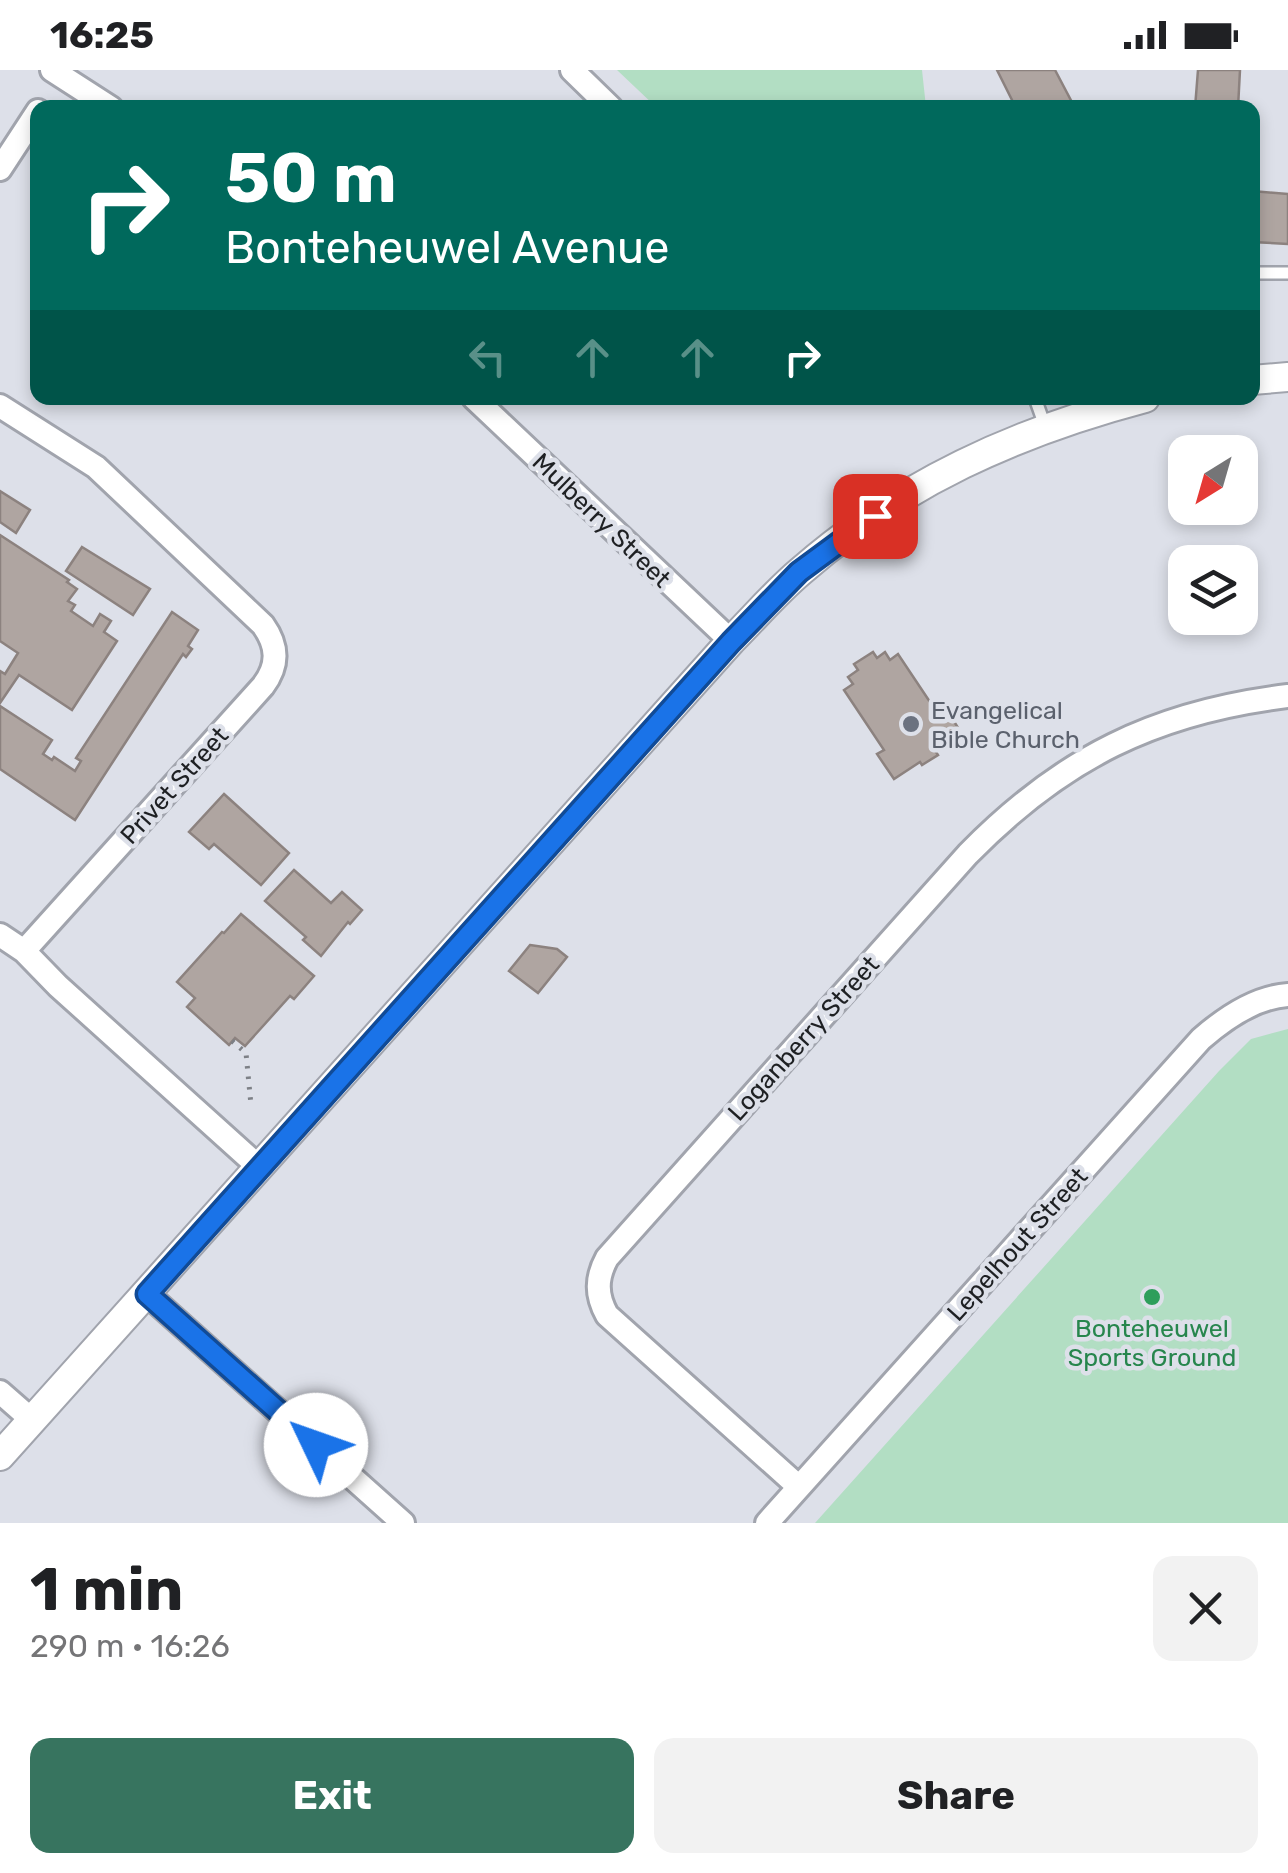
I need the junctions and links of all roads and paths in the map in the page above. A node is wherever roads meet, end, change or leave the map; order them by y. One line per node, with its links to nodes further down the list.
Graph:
1 (572, 70): 5 (street)
2 (59, 72): 3 (street); 4 (street)
3 (44, 100)
4 (99, 100)
5 (603, 100)
6 (30, 123): 7 (street)
7 (0, 170)
8 (1260, 272): 9 (lane)
9 (1288, 274)
10 (1288, 377): 11 (street)
11 (1260, 379)
12 (481, 405): 17 (street, Mulberry Street)
13 (502, 405): 17 (street)
14 (1038, 405): 18 (lane)
15 (1117, 405): 18 (street)
16 (0, 406): 22 (street, Privet Street)
17 (492, 415): 19 (street, Mulberry Street)
18 (1046, 428): 19 (street)
19 (731, 642): 26 (street)
20 (1288, 696): 31 (street, Loganberry Street)
21 (0, 935): 22 (street)
22 (24, 951): 26 (street)
23 (1288, 995): 31 (street, Lepelhout Street)
24 (232, 1042): 25 (path)
25 (251, 1104)
26 (260, 1168): 27 (street)
27 (147, 1294): 29 (street); 32 (street)
28 (0, 1392): 29 (street)
29 (32, 1420): 30 (street)
30 (0, 1456)
31 (799, 1487): 33 (street, Lepelhout Street)
32 (403, 1523)
33 (767, 1523)

